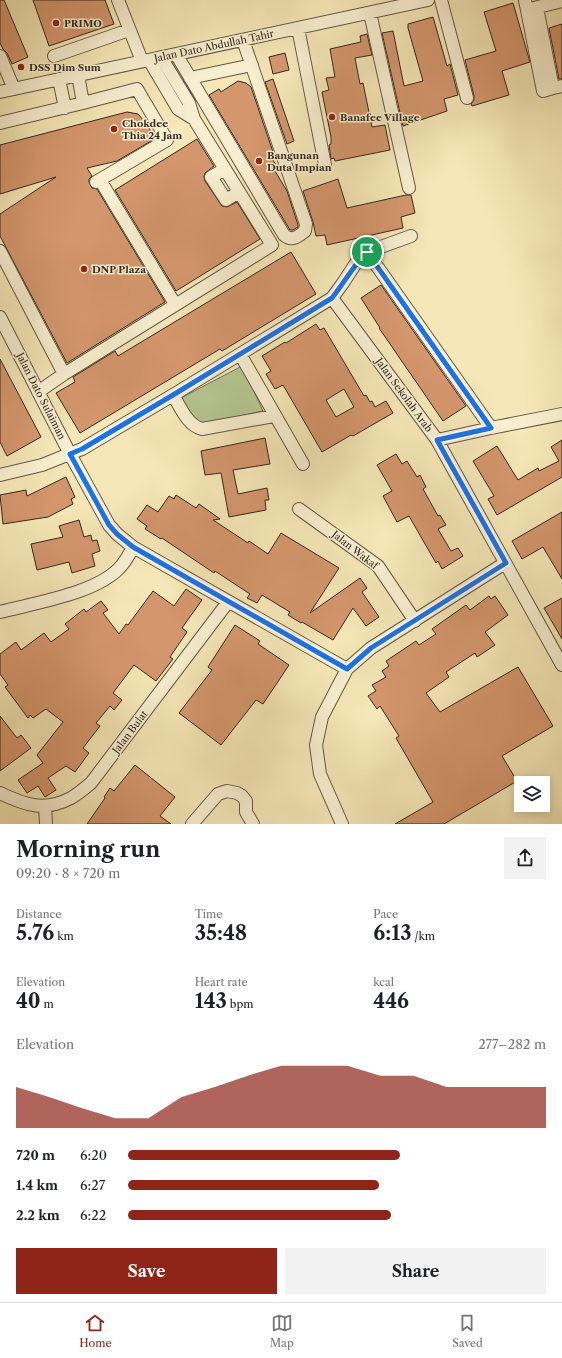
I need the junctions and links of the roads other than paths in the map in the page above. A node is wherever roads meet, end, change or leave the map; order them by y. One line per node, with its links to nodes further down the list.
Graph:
1 (118, 0): 8 (street)
2 (428, 0): 6 (street, Jalan Dato Abdullah Tahir)
3 (441, 0): 22 (street)
4 (562, 2): 5 (street)
5 (530, 6): 19 (street)
6 (370, 13): 7 (street, Jalan Dato Abdullah Tahir); 28 (street)
7 (298, 28): 9 (street, Jalan Dato Abdullah Tahir); 27 (street)
8 (130, 30): 12 (street); 14 (street)
9 (243, 40): 10 (street, Jalan Dato Abdullah Tahir); 15 (street)
10 (176, 54): 13 (street, Jalan Dato Abdullah Tahir); 17 (street)
11 (0, 56): 20 (street)
12 (54, 56)
13 (161, 57): 14 (street, Jalan Dato Abdullah Tahir); 25 (street)
14 (145, 60): 16 (street, Jalan Dato Abdullah Tahir); 25 (street)
15 (252, 65): 17 (street); 17 (street)
16 (78, 75): 18 (street, Jalan Dato Abdullah Tahir); 23 (street)
17 (190, 78)
18 (59, 79): 20 (street, Jalan Dato Abdullah Tahir); 24 (street)
19 (558, 87)
20 (14, 88): 21 (street, Jalan Dato Abdullah Tahir)
21 (0, 92)
22 (467, 98)
23 (83, 103): 24 (street); 33 (street)
24 (65, 108): 26 (street)
25 (194, 119): 33 (street)
26 (0, 123)
27 (325, 165)
28 (409, 188)
29 (411, 236): 31 (street)
30 (0, 251): 36 (street)
31 (367, 252): 32 (street); 41 (street)
32 (332, 298): 35 (street); 42 (street, Jalan Sekolah Arab)
33 (175, 304): 36 (street)
34 (0, 317): 37 (street, Jalan Dato Sulaiman)
35 (240, 354): 38 (street); 40 (street)
36 (64, 374): 37 (street)
37 (38, 392): 43 (street, Jalan Dato Sulaiman)
38 (173, 395): 40 (street); 43 (street)
39 (562, 414): 41 (street)
40 (274, 416): 44 (street)
41 (491, 428): 42 (street)
42 (437, 440): 48 (street, Jalan Sekolah Arab)
43 (70, 454): 45 (street); 47 (street, Jalan Dato Sulaiman)
44 (302, 464)
45 (0, 476)
46 (300, 509): 51 (street, Jalan Wakaf)
47 (133, 547): 49 (street, Jalan Dato Sulaiman); 50 (street)
48 (506, 563): 51 (street); 52 (street, Jalan Sekolah Arab)
49 (228, 602): 53 (street, Jalan Dato Sulaiman); 55 (street, Jalan Bulat)
50 (0, 612)
51 (415, 621): 53 (street)
52 (562, 665)
53 (347, 669): 56 (street)
54 (0, 793): 55 (street, Jalan Bulat)
55 (45, 806): 57 (street)
56 (337, 822)
57 (46, 824)
58 (192, 824): 59 (street)
59 (253, 824)

